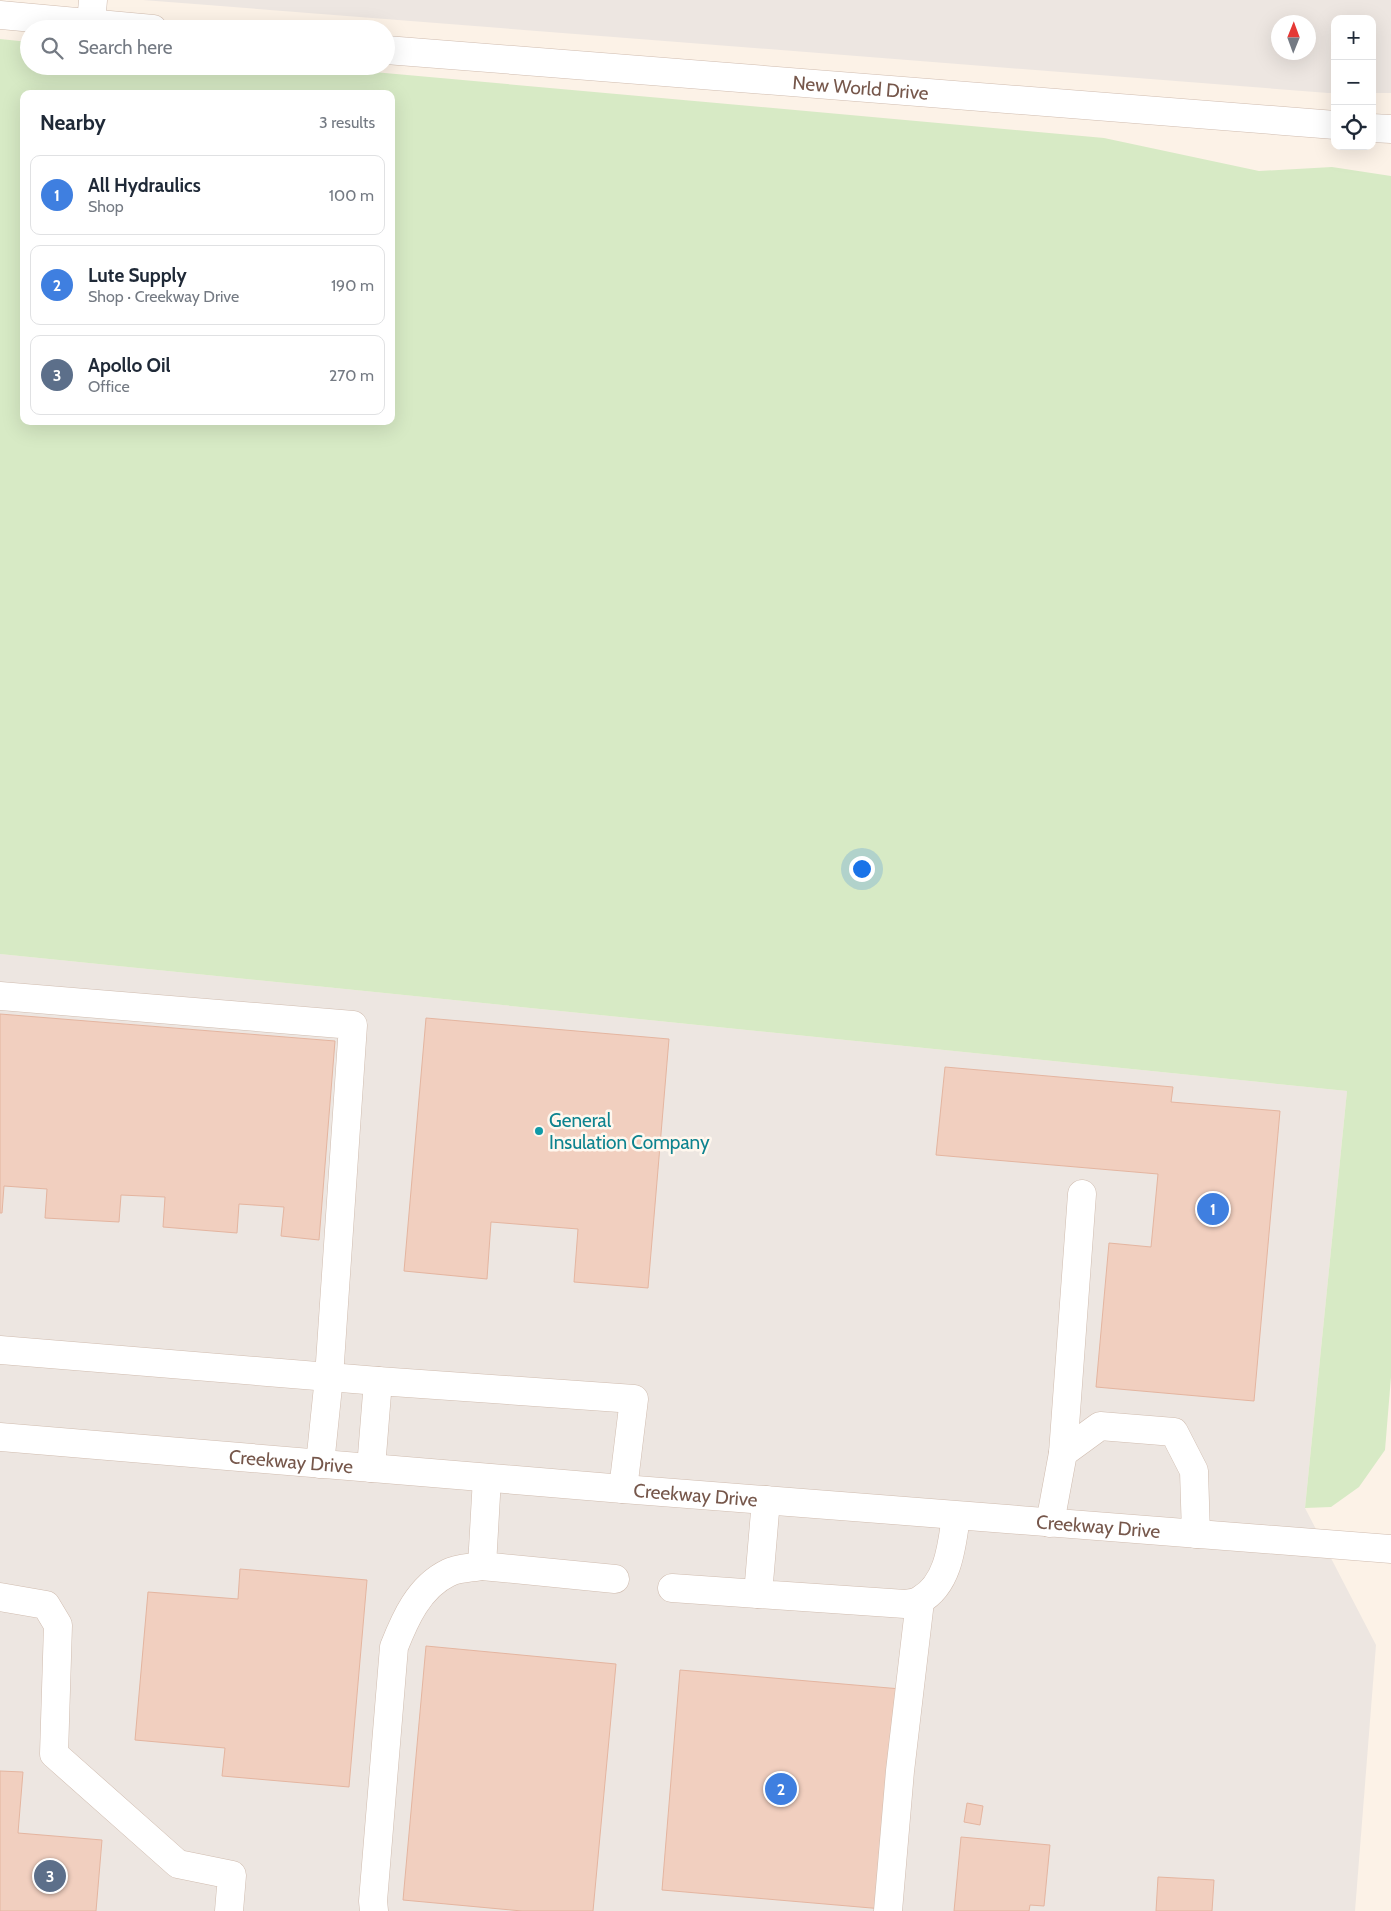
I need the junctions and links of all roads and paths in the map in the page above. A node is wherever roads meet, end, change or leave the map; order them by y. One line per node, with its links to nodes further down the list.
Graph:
1 (92, 12): 2 (street); 3 (street)
2 (0, 15)
3 (121, 20)
4 (395, 51): 5 (street, New World Drive)
5 (1331, 125)
6 (1376, 128): 7 (street)
7 (1391, 129)
8 (0, 996): 11 (street)
9 (1082, 1194): 14 (street)
10 (0, 1350): 11 (street)
11 (328, 1377): 12 (street); 15 (street)
12 (378, 1381): 16 (street); 18 (street)
13 (0, 1437): 15 (street, Creekway Drive)
14 (1063, 1453): 21 (street); 22 (street)
15 (320, 1464): 16 (street, Creekway Drive)
16 (371, 1468): 17 (street, Creekway Drive)
17 (487, 1478): 18 (street, Creekway Drive); 24 (street)
18 (623, 1489): 19 (street, Creekway Drive)
19 (766, 1500): 20 (street, Creekway Drive); 27 (street)
20 (956, 1516): 21 (street, Creekway Drive); 29 (street)
21 (1050, 1523): 22 (street, Creekway Drive)
22 (1196, 1534): 23 (street, Creekway Drive)
23 (1391, 1549)
24 (482, 1566): 25 (street); 31 (street)
25 (615, 1579)
26 (672, 1588): 27 (street)
27 (758, 1594): 29 (street)
28 (0, 1597): 30 (street)
29 (920, 1601): 32 (street)
30 (229, 1911)
31 (374, 1911)
32 (888, 1911)

